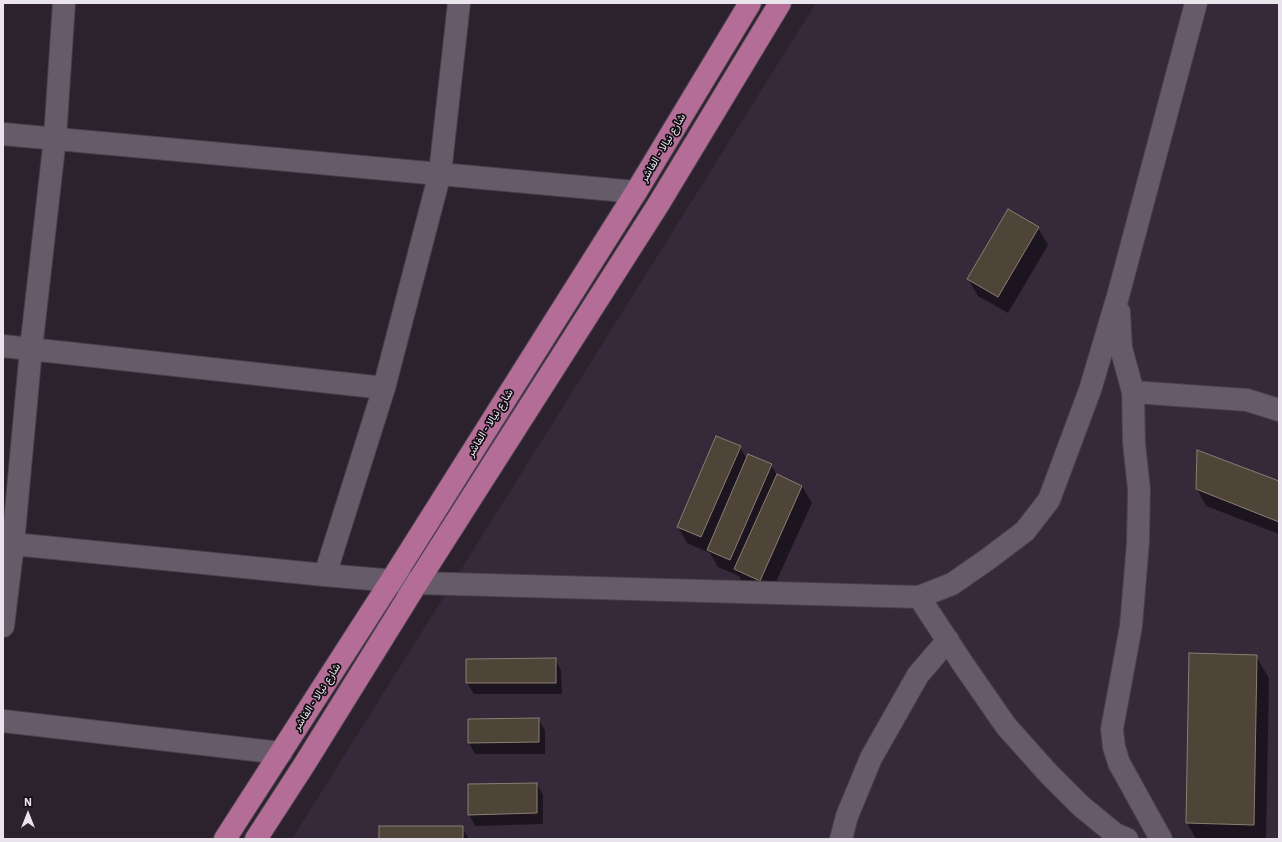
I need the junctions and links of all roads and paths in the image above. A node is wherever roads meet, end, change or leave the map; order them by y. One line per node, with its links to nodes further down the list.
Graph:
1 (64, 3): 9 (street)
2 (459, 3): 10 (street)
3 (750, 3): 6 (highway, شارع نيالا - الفاشر)
4 (780, 3): 7 (highway)
5 (1196, 3): 14 (street)
6 (739, 22): 7 (highway); 11 (highway, شارع نيالا - الفاشر)
7 (760, 35): 13 (highway)
8 (3, 134): 9 (street)
9 (54, 138): 10 (street); 16 (street)
10 (440, 173): 11 (street); 17 (street)
11 (636, 192): 12 (highway, شارع نيالا - الفاشر)
12 (604, 241): 13 (highway); 22 (highway, شارع نيالا - الفاشر)
13 (627, 253): 23 (highway)
14 (1118, 296): 18 (street); 24 (street)
15 (3, 346): 16 (street)
16 (31, 349): 17 (street); 20 (street)
17 (384, 388): 21 (street)
18 (1133, 392): 19 (street); 35 (street)
19 (1279, 410)
20 (8, 543): 21 (street); 25 (street)
21 (326, 575): 22 (street)
22 (391, 581): 23 (street); 27 (highway, شارع نيالا - الفاشر)
23 (418, 583): 24 (street); 29 (highway)
24 (919, 597): 26 (street)
25 (3, 626)
26 (948, 640): 33 (street); 34 (street)
27 (308, 712): 29 (highway); 30 (highway, شارع نيالا - الفاشر)
28 (3, 721): 30 (street)
29 (328, 727): 32 (highway)
30 (281, 753): 31 (highway, شارع نيالا - الفاشر)
31 (225, 839)
32 (256, 839)
33 (841, 839)
34 (1127, 839)
35 (1161, 839)

